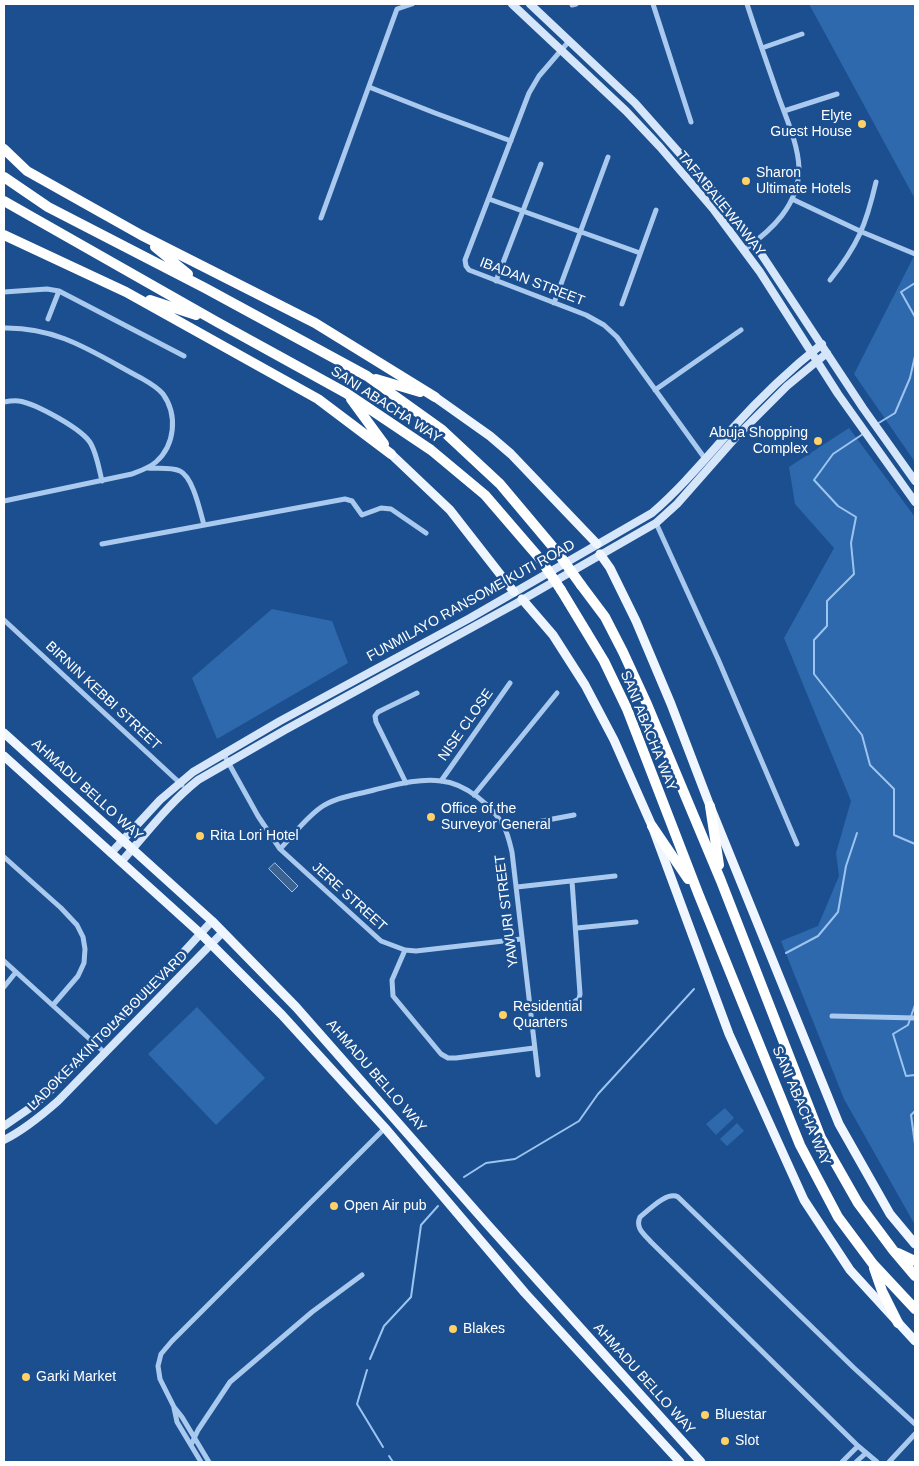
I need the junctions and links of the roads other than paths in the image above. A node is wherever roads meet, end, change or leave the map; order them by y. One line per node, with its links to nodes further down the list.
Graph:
1 (412, 4): 6 (street)
2 (512, 4): 10 (street, TAFA BALEWA WAY)
3 (530, 4): 8 (street, TAFA BALEWA WAY)
4 (655, 4): 14 (street)
5 (747, 4): 9 (street)
6 (396, 7): 11 (street)
7 (802, 34): 9 (street)
8 (570, 40): 10 (street, IBADAN STREET); 31 (street, TAFA BALEWA WAY)
9 (762, 48): 13 (street)
10 (562, 49): 15 (street, IBADAN STREET); 32 (street, TAFA BALEWA WAY)
11 (369, 87): 15 (street); 26 (street)
12 (836, 94): 13 (street)
13 (784, 111): 22 (street)
14 (691, 122)
15 (511, 141): 21 (street, IBADAN STREET)
16 (4, 149): 30 (highway)
17 (608, 157): 27 (street)
18 (541, 164): 25 (street)
19 (4, 177): 37 (highway, SANI ABACHA WAY)
20 (876, 182): 28 (street)
21 (489, 199): 25 (street); 36 (street, IBADAN STREET)
22 (792, 199): 28 (street); 31 (street)
23 (4, 201): 44 (highway, SANI ABACHA WAY)
24 (656, 210): 33 (street)
25 (524, 212): 27 (street); 36 (street)
26 (321, 218)
27 (581, 232): 33 (street); 41 (street)
28 (862, 232): 34 (street); 35 (street)
29 (4, 235): 40 (highway)
30 (141, 235): 37 (highway); 55 (highway)
31 (754, 243): 32 (street); 47 (street, TAFA BALEWA WAY)
32 (744, 250): 48 (street, TAFA BALEWA WAY)
33 (640, 253): 42 (street)
34 (915, 254)
35 (830, 280)
36 (496, 281): 41 (street, IBADAN STREET)
37 (204, 288): 52 (highway, SANI ABACHA WAY)
38 (59, 291): 39 (street); 43 (street); 50 (street)
39 (4, 292)
40 (126, 292): 44 (highway); 57 (highway)
41 (554, 303): 53 (street, IBADAN STREET)
42 (622, 304)
43 (48, 319)
44 (217, 322): 54 (highway, SANI ABACHA WAY)
45 (4, 328): 59 (street)
46 (741, 330): 53 (street)
47 (822, 344): 48 (street, FUNMILAYO RANSOME KUTI ROAD); 49 (street, TAFA BALEWA WAY)
48 (812, 352): 51 (street, TAFA BALEWA WAY); 58 (street, FUNMILAYO RANSOME KUTI ROAD)
49 (827, 352): 51 (street, FUNMILAYO RANSOME KUTI ROAD); 61 (street, TAFA BALEWA WAY)
50 (184, 356)
51 (817, 360): 58 (street, FUNMILAYO RANSOME KUTI ROAD); 63 (street, TAFA BALEWA WAY)
52 (367, 376): 55 (highway); 97 (highway, SANI ABACHA WAY, bridge)
53 (655, 390): 58 (street, IBADAN STREET)
54 (346, 393): 57 (highway); 100 (highway, SANI ABACHA WAY, bridge)
55 (435, 397): 68 (main road)
56 (4, 402): 60 (street)
57 (391, 454): 70 (main road)
58 (707, 463): 64 (street, FUNMILAYO RANSOME KUTI ROAD); 68 (street, FUNMILAYO RANSOME KUTI ROAD)
59 (148, 468): 60 (street); 65 (street)
60 (102, 481): 62 (street)
61 (915, 481)
62 (4, 502)
63 (915, 502)
64 (656, 523): 69 (street, FUNMILAYO RANSOME KUTI ROAD); 90 (street)
65 (204, 525): 66 (street); 67 (street)
66 (426, 533)
67 (102, 544)
68 (597, 544): 70 (street, FUNMILAYO RANSOME KUTI ROAD)
69 (600, 554): 71 (street, FUNMILAYO RANSOME KUTI ROAD); 85 (main road, SANI ABACHA WAY)
70 (514, 592): 77 (street, FUNMILAYO RANSOME KUTI ROAD)
71 (522, 599): 79 (street, FUNMILAYO RANSOME KUTI ROAD); 87 (main road)
72 (4, 620): 81 (street, BIRNIN KEBBI STREET)
73 (510, 682): 80 (street, NISE CLOSE)
74 (417, 693): 82 (street)
75 (557, 693): 84 (street)
76 (4, 733): 89 (main road, AHMADU BELLO WAY)
77 (223, 753): 79 (street, JERE STREET); 81 (street, FUNMILAYO RANSOME KUTI ROAD)
78 (4, 756): 93 (main road, AHMADU BELLO WAY)
79 (228, 762): 83 (street, FUNMILAYO RANSOME KUTI ROAD); 92 (street, JERE STREET)
80 (441, 781): 82 (street, YAWURI STREET); 84 (street, YAWURI STREET)
81 (180, 782): 83 (street, BIRNIN KEBBI STREET); 89 (street, FUNMILAYO RANSOME KUTI ROAD)
82 (406, 783): 92 (street, YAWURI STREET)
83 (186, 789): 91 (street, FUNMILAYO RANSOME KUTI ROAD)
84 (474, 794): 88 (street, YAWURI STREET)
85 (710, 806): 97 (highway); 123 (main road, SANI ABACHA WAY)
86 (574, 815): 88 (street)
87 (652, 826): 100 (highway); 130 (main road)
88 (505, 828): 99 (street, YAWURI STREET)
89 (123, 840): 91 (main road, AHMADU BELLO WAY); 93 (street, FUNMILAYO RANSOME KUTI ROAD)
90 (797, 844)
91 (132, 849): 95 (street, FUNMILAYO RANSOME KUTI ROAD); 101 (main road, AHMADU BELLO WAY)
92 (280, 849): 108 (street, JERE STREET)
93 (111, 853): 95 (main road, AHMADU BELLO WAY)
94 (4, 857): 112 (street)
95 (121, 862): 105 (main road, AHMADU BELLO WAY)
96 (615, 876): 98 (street)
97 (721, 880): 124 (highway, SANI ABACHA WAY)
98 (572, 881): 99 (street); 103 (street)
99 (517, 887): 106 (street, YAWURI STREET)
100 (698, 893): 126 (highway, SANI ABACHA WAY)
101 (212, 921): 104 (main road, AHMADU BELLO WAY); 105 (street, LADOKE AKINTOLA BOULEVARD)
102 (636, 922): 103 (street)
103 (576, 928): 113 (street)
104 (223, 932): 107 (street, LADOKE AKINTOLA BOULEVARD); 142 (main road, AHMADU BELLO WAY)
105 (201, 934): 107 (main road, AHMADU BELLO WAY); 116 (street, LADOKE AKINTOLA BOULEVARD)
106 (521, 939): 108 (street, JERE STREET); 113 (street, YAWURI STREET)
107 (212, 945): 118 (street, LADOKE AKINTOLA BOULEVARD); 121 (main road, AHMADU BELLO WAY)
108 (405, 950): 117 (street)
109 (4, 961): 110 (street)
110 (16, 972): 111 (street); 112 (street)
111 (4, 987)
112 (53, 1005): 116 (street)
113 (529, 1008): 117 (street, YAWURI STREET)
114 (832, 1016): 115 (street)
115 (914, 1018)
116 (95, 1045): 118 (street); 120 (street, LADOKE AKINTOLA BOULEVARD)
117 (534, 1048): 119 (street, YAWURI STREET)
118 (105, 1053): 122 (street, LADOKE AKINTOLA BOULEVARD)
119 (538, 1075)
120 (4, 1126)
121 (385, 1128): 132 (street); 141 (main road, AHMADU BELLO WAY)
122 (4, 1140)
123 (915, 1244)
124 (893, 1250): 125 (highway); 128 (highway, SANI ABACHA WAY)
125 (915, 1261)
126 (873, 1264): 129 (highway, SANI ABACHA WAY); 130 (highway)
127 (362, 1275): 135 (street)
128 (915, 1276)
129 (915, 1309)
130 (898, 1323): 131 (main road)
131 (915, 1341)
132 (174, 1408): 135 (street); 136 (street)
133 (915, 1424): 137 (street)
134 (915, 1434): 146 (street)
135 (194, 1438): 136 (street); 140 (street)
136 (191, 1446): 139 (street)
137 (858, 1446): 138 (street); 143 (street)
138 (866, 1453): 144 (street); 145 (street)
139 (201, 1462)
140 (209, 1462)
141 (680, 1462)
142 (702, 1462)
143 (842, 1462)
144 (856, 1462)
145 (877, 1462)
146 (889, 1462)

